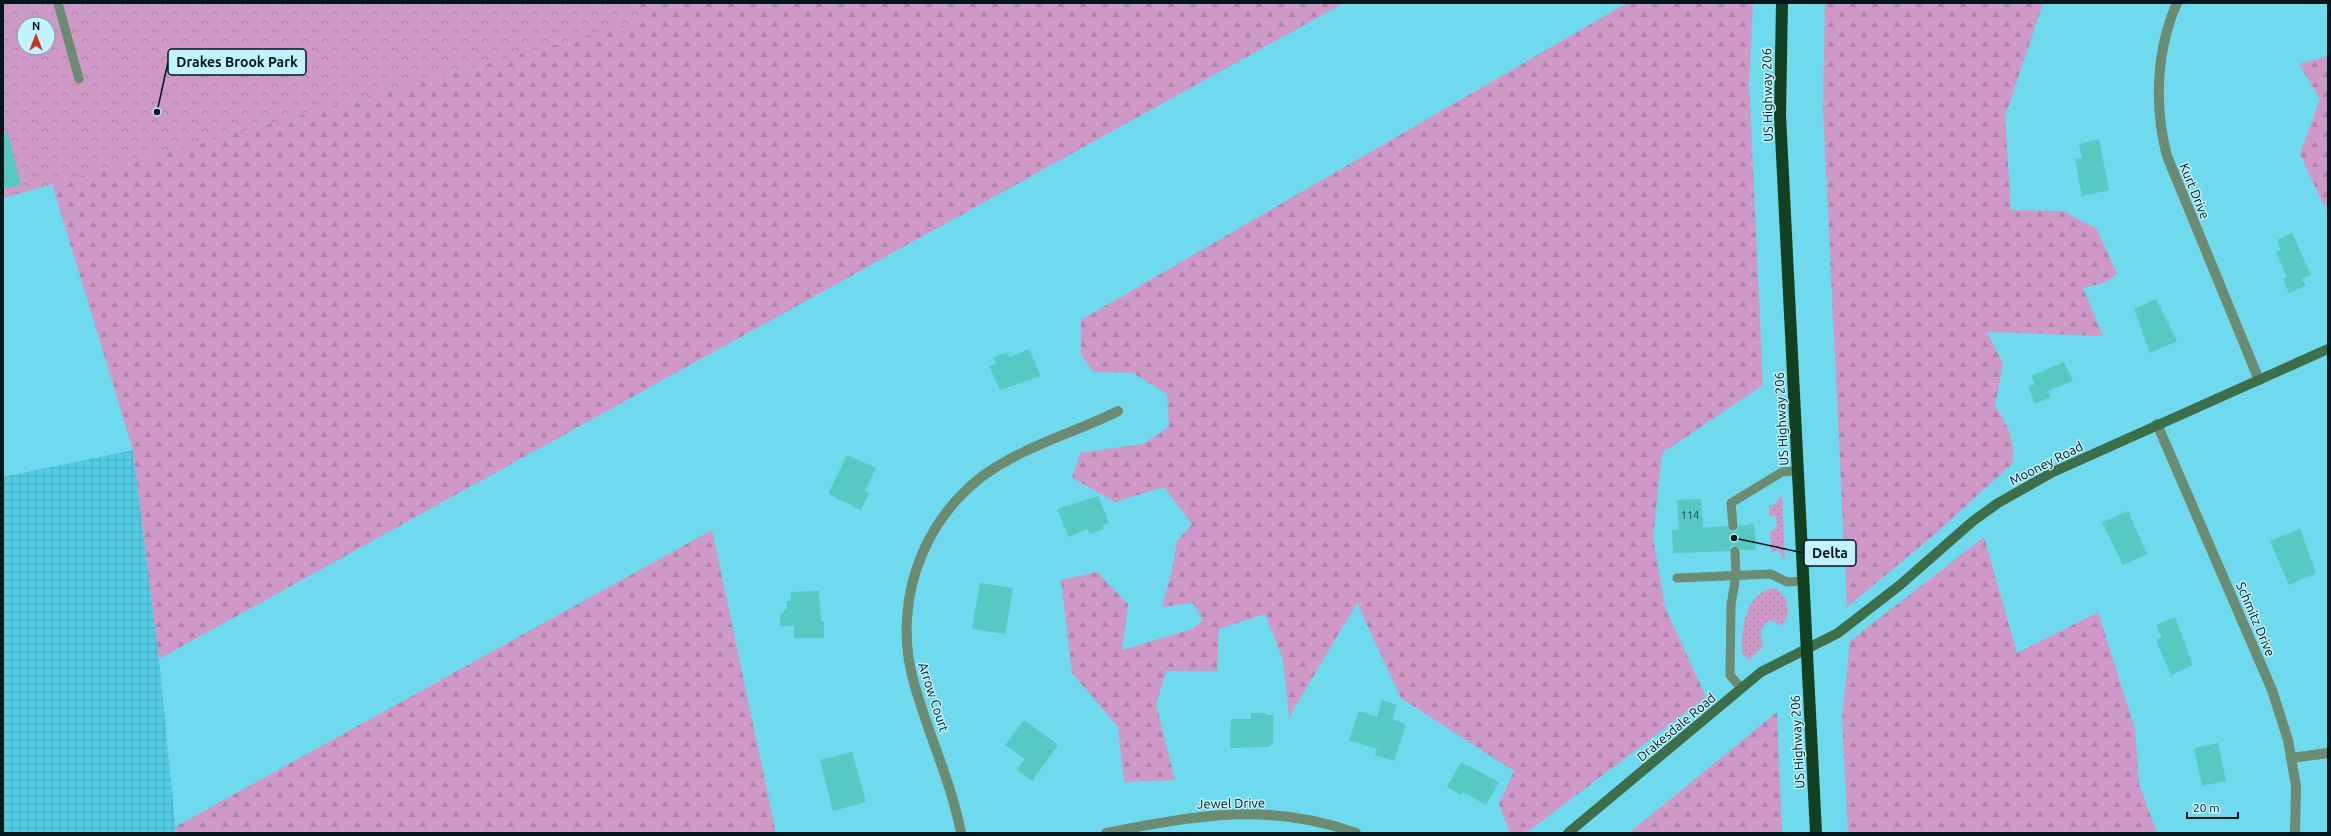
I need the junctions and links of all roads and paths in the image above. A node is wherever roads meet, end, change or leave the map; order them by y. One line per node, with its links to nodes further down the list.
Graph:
1 (58, 3): 4 (lane)
2 (1782, 3): 9 (highway, US Highway 206)
3 (2177, 3): 6 (street, Kurt Drive)
4 (79, 79)
5 (2328, 349): 6 (street, Mooney Road)
6 (2259, 380): 8 (street, Mooney Road)
7 (1118, 411): 19 (street, Arrow Court)
8 (2157, 424): 15 (street, Mooney Road); 18 (street, Schmitz Drive)
9 (1797, 471): 10 (lane); 14 (highway, US Highway 206)
10 (1733, 526)
11 (1735, 551): 12 (lane)
12 (1736, 575): 13 (lane); 14 (lane); 16 (lane)
13 (1677, 578)
14 (1803, 581): 15 (highway, US Highway 206)
15 (1806, 649): 16 (street, Drakesdale Road); 23 (highway, US Highway 206)
16 (1741, 688): 22 (street, Drakesdale Road)
17 (2328, 753): 18 (street)
18 (2291, 758): 24 (street, Schmitz Drive)
19 (961, 833)
20 (1106, 833): 21 (street, Jewel Drive)
21 (1356, 833)
22 (1568, 833)
23 (1816, 833)
24 (2295, 833)

